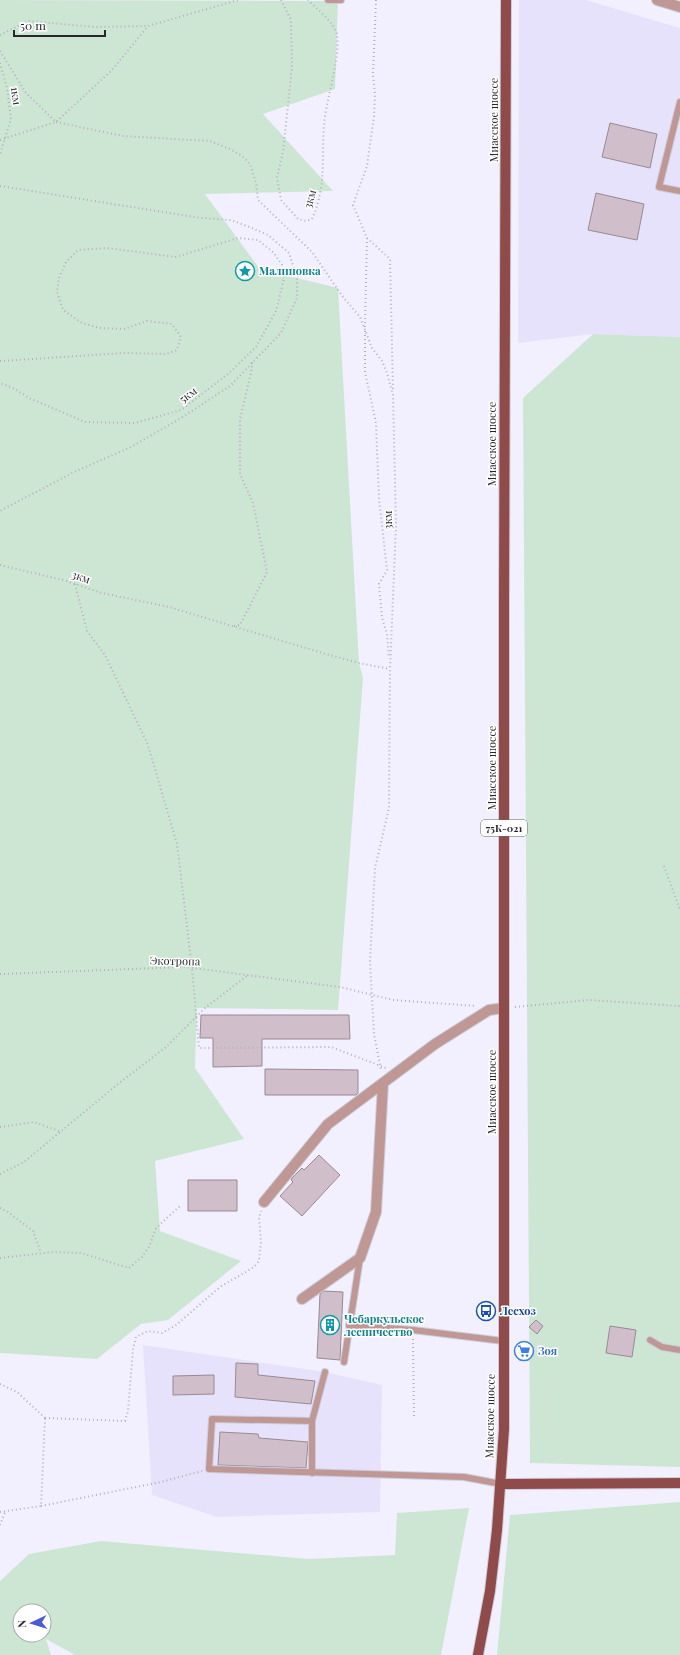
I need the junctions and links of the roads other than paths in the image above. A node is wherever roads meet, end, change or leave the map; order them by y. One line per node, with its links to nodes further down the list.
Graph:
1 (328, 0): 2 (lane)
2 (341, 0)
3 (506, 0): 8 (main road, Миасское шоссе / 75К-021)
4 (657, 0): 5 (street)
5 (680, 8)
6 (680, 102): 7 (lane)
7 (680, 191)
8 (504, 1008): 9 (street); 14 (main road, Миасское шоссе / 75К-021)
9 (383, 1083): 10 (street); 11 (street)
10 (264, 1202)
11 (360, 1258): 12 (street); 13 (lane)
12 (302, 1299)
13 (349, 1324): 14 (lane); 17 (lane)
14 (503, 1340): 22 (main road, Миасское шоссе / 75К-021)
15 (650, 1340): 16 (lane)
16 (680, 1350)
17 (344, 1362)
18 (325, 1372): 19 (lane)
19 (312, 1421): 20 (lane); 20 (lane)
20 (312, 1473): 22 (lane)
21 (680, 1483): 22 (main road)
22 (500, 1484): 23 (main road, Миасское шоссе / 75К-021)
23 (478, 1655)

